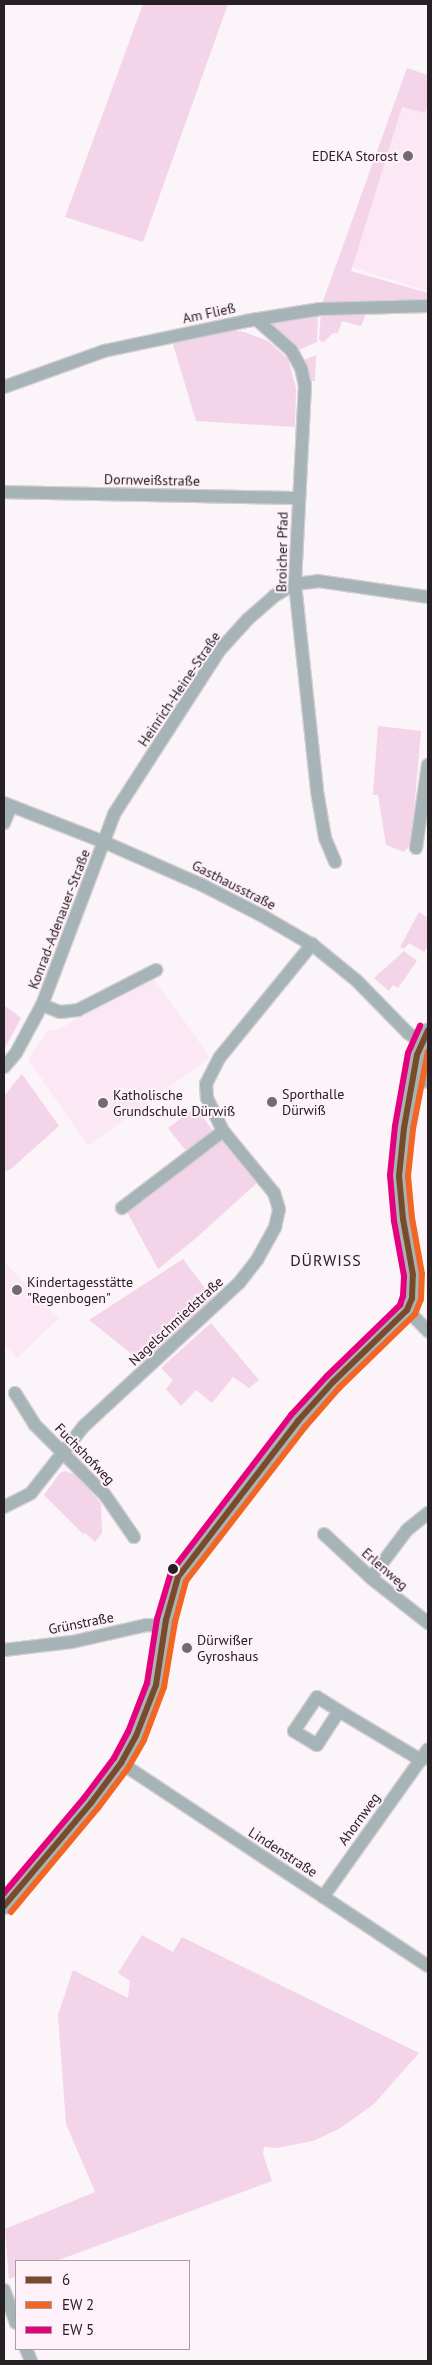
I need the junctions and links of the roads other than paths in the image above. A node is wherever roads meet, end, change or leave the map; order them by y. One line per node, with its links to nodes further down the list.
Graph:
1 (428, 306): 2 (street, Am Fließ)
2 (256, 319): 3 (street, Am Fließ); 5 (street, Broicher Pfad)
3 (4, 387)
4 (4, 492): 5 (street, Dornweißstraße)
5 (299, 498): 6 (street, Broicher Pfad)
6 (295, 584): 7 (street, Heinrich-Heine-Straße); 11 (street, Heinrich-Heine-Straße); 13 (street, Broicher Pfad)
7 (428, 597)
8 (428, 765): 12 (street)
9 (7, 805): 10 (street); 11 (street, Gasthausstraße)
10 (4, 823)
11 (104, 842): 14 (street, Gasthausstraße); 16 (street, Konrad-Adenauer-Straße)
12 (416, 848)
13 (335, 862)
14 (312, 944): 17 (street, Gasthausstraße); 21 (street, Nagelschmiedstraße)
15 (156, 970): 16 (street, Konrad-Adenauer-Straße)
16 (42, 1005): 18 (street, Konrad-Adenauer-Straße)
17 (425, 1036): 19 (street)
18 (4, 1067)
19 (413, 1073): 20 (street); 23 (street)
20 (428, 1082)
21 (223, 1131): 22 (street); 26 (street, Nagelschmiedstraße)
22 (122, 1208)
23 (407, 1310): 24 (street); 33 (street)
24 (428, 1331)
25 (15, 1393): 26 (street, Fuchshofweg)
26 (62, 1451): 27 (street, Nagelschmiedstraße); 30 (street, Fuchshofweg)
27 (4, 1507)
28 (428, 1513): 31 (street)
29 (324, 1534): 31 (street, Erlenweg)
30 (134, 1538)
31 (371, 1578): 32 (street, Erlenweg)
32 (428, 1624)
33 (165, 1626): 34 (street, Grünstraße); 37 (street)
34 (4, 1650)
35 (339, 1711): 36 (street, Ahornweg)
36 (424, 1755): 38 (street, Ahornweg)
37 (121, 1763): 38 (street, Lindenstraße); 39 (street)
38 (323, 1896): 40 (street, Lindenstraße)
39 (4, 1906)
40 (428, 1966)
41 (4, 2290): 42 (street)
42 (15, 2320)

